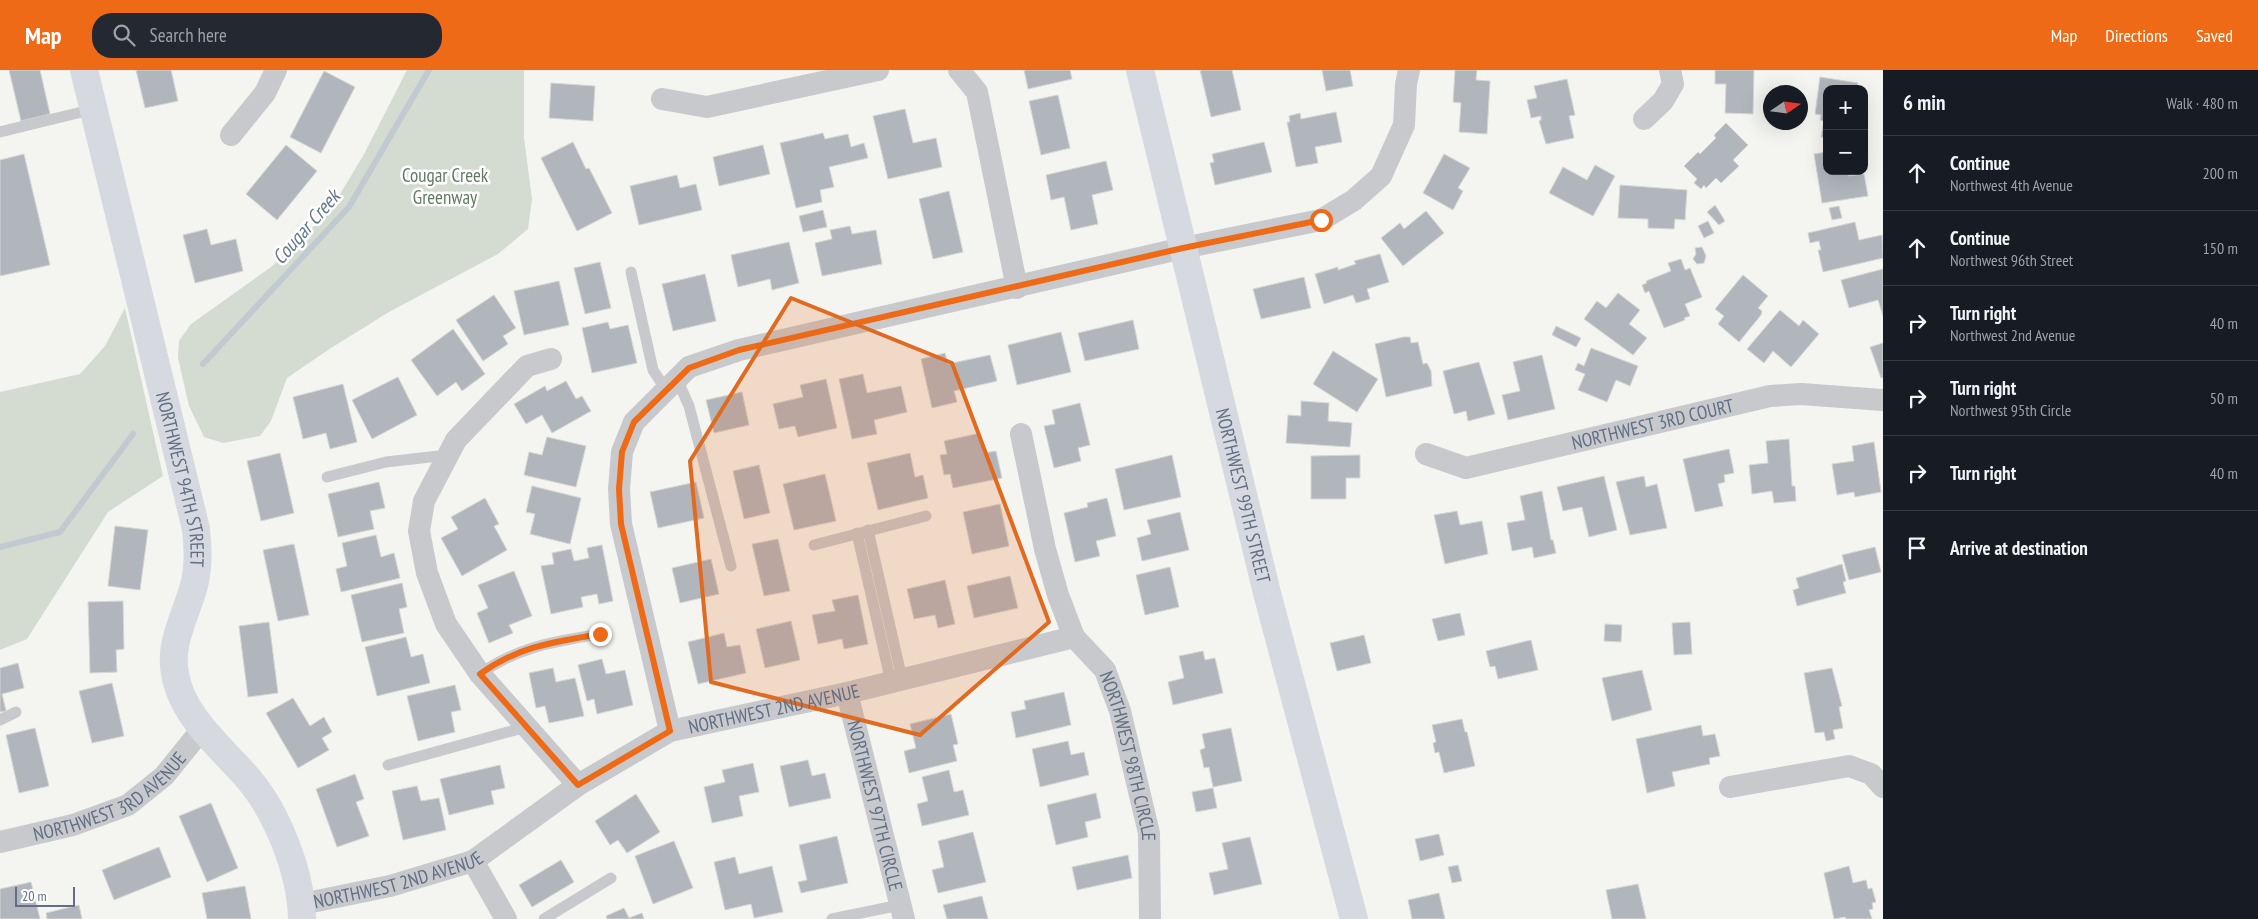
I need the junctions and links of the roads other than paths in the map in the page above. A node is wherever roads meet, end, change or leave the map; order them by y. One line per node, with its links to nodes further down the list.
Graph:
1 (84, 70): 9 (street, NORTHWEST 94TH STREET)
2 (276, 70): 12 (street)
3 (878, 70): 8 (street)
4 (959, 70): 15 (street)
5 (1140, 70): 13 (street, NORTHWEST 99TH STREET)
6 (1409, 70): 13 (street)
7 (1670, 70): 10 (street)
8 (662, 99)
9 (94, 109): 11 (lane); 35 (street, NORTHWEST 94TH STREET)
10 (1644, 119)
11 (0, 132)
12 (231, 135)
13 (1183, 248): 15 (street); 50 (street, NORTHWEST 99TH STREET)
14 (631, 272): 17 (lane)
15 (1017, 288): 17 (street)
16 (551, 359): 21 (street)
17 (672, 384): 26 (lane); 36 (street)
18 (1883, 400): 20 (street, NORTHWEST 3RD COURT)
19 (1021, 434): 28 (street, NORTHWEST 98TH CIRCLE)
20 (1426, 454)
21 (448, 455): 22 (lane); 29 (street)
22 (328, 477)
23 (926, 516): 24 (lane)
24 (862, 532): 25 (lane); 30 (lane)
25 (814, 544)
26 (730, 566)
27 (600, 634): 29 (lane)
28 (1074, 637): 30 (street, NORTHWEST 2ND AVENUE); 49 (street, NORTHWEST 98TH CIRCLE)
29 (480, 674): 34 (street)
30 (896, 681): 31 (street, NORTHWEST 2ND AVENUE)
31 (847, 693): 36 (street, NORTHWEST 2ND AVENUE); 45 (street, NORTHWEST 97TH CIRCLE)
32 (16, 712): 33 (lane)
33 (0, 720)
34 (526, 727): 37 (lane); 38 (street)
35 (203, 728): 41 (street, NORTHWEST 3RD AVENUE); 44 (street, NORTHWEST 94TH STREET)
36 (670, 731): 38 (street, NORTHWEST 2ND AVENUE)
37 (388, 765)
38 (578, 785): 42 (street, NORTHWEST 2ND AVENUE)
39 (1730, 787): 40 (street)
40 (1883, 787)
41 (0, 841)
42 (473, 861): 44 (street, NORTHWEST 2ND AVENUE); 46 (street)
43 (611, 878): 47 (lane)
44 (302, 911)
45 (902, 912): 48 (lane)
46 (506, 919)
47 (544, 919)
48 (832, 919)
49 (1150, 919)
50 (1354, 919)

